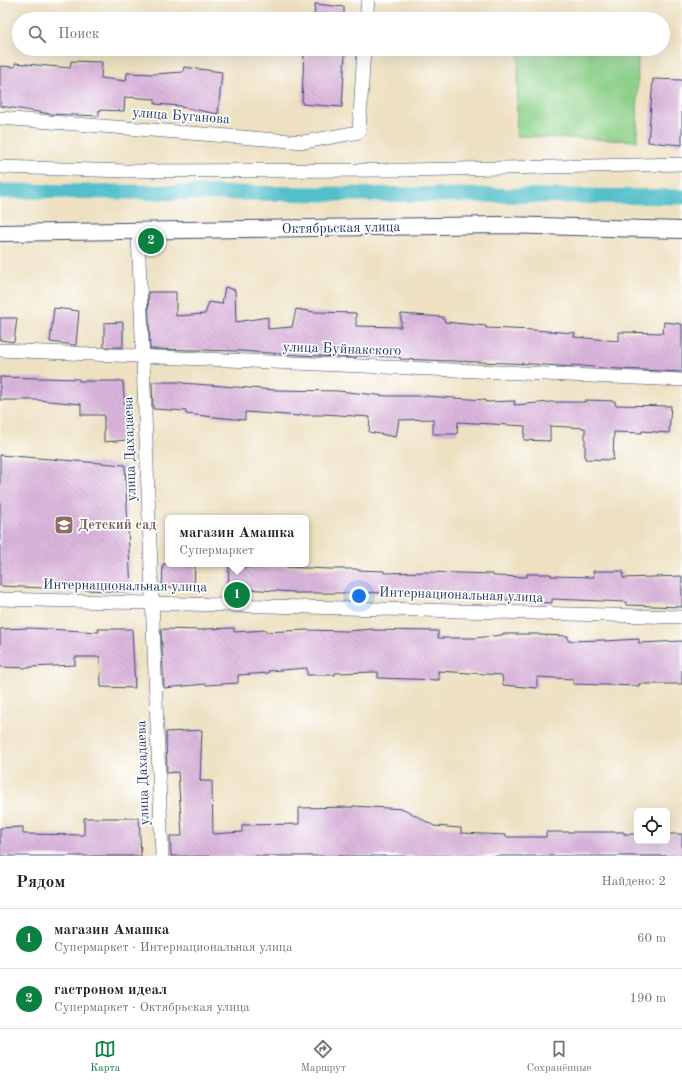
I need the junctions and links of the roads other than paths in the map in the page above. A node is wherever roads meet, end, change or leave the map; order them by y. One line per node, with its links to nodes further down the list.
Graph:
1 (368, 0): 2 (street)
2 (367, 12)
3 (364, 56): 4 (street, улица Буганова)
4 (0, 118)
5 (682, 164): 6 (street)
6 (0, 167)
7 (682, 230): 8 (street, Октябрьская улица)
8 (138, 232): 9 (street, Октябрьская улица); 11 (street, улица Дахадаева)
9 (0, 233)
10 (0, 350): 11 (street, улица Буйнакского)
11 (143, 356): 12 (street, улица Буйнакского); 14 (street, улица Дахадаева)
12 (682, 380)
13 (0, 598): 14 (street, Интернациональная улица)
14 (152, 602): 15 (street, Интернациональная улица); 16 (street, улица Дахадаева)
15 (682, 617)
16 (162, 856)

